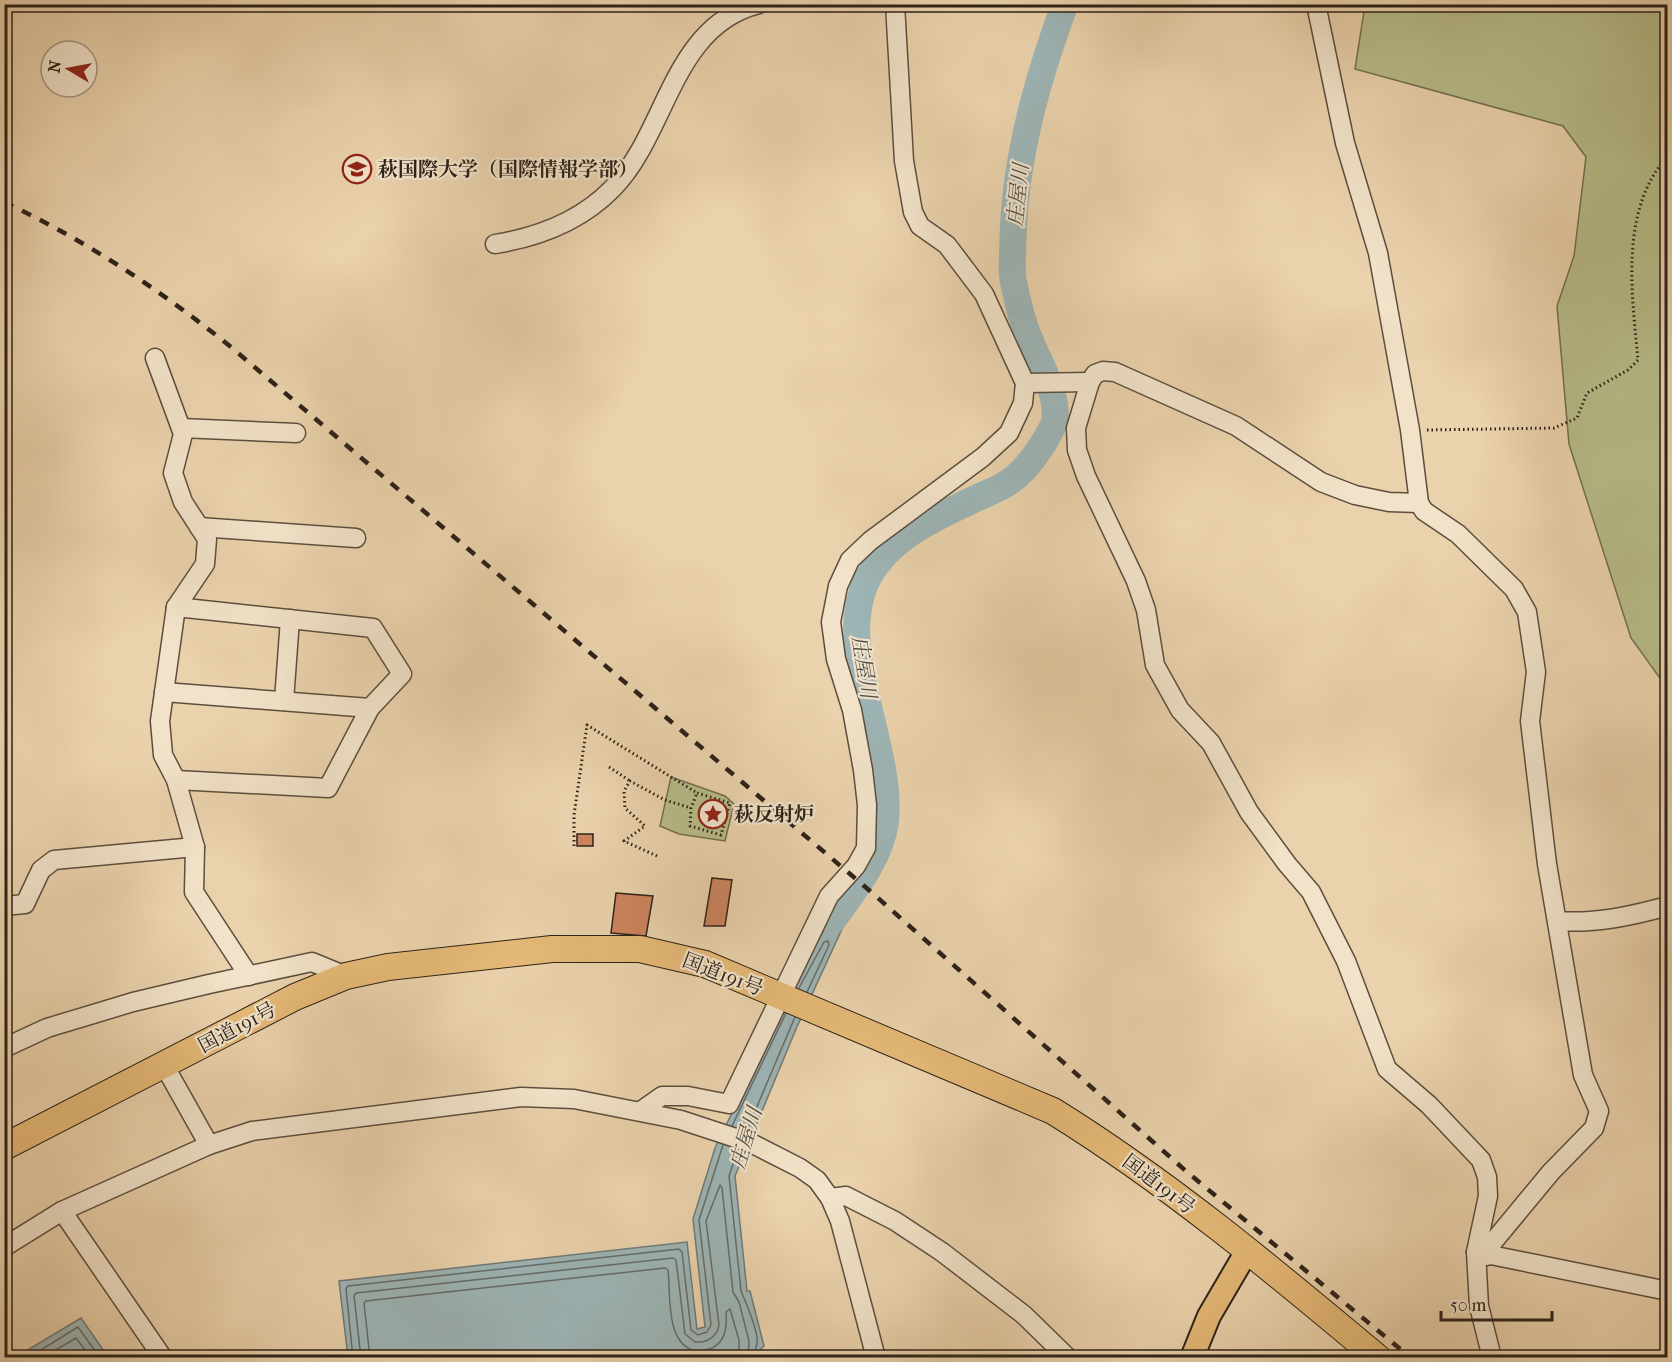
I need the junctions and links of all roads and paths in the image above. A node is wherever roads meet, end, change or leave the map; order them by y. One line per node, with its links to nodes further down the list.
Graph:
1 (759, 4): 5 (street)
2 (895, 4): 8 (street)
3 (1316, 4): 10 (street)
4 (1668, 156): 10 (path)
5 (495, 244)
6 (155, 358): 9 (street)
7 (1089, 382): 8 (street); 12 (street); 43 (street)
8 (1025, 383): 33 (street)
9 (181, 428): 11 (street); 13 (street)
10 (1410, 430): 12 (street)
11 (296, 434)
12 (1419, 503): 30 (street)
13 (199, 526): 14 (street); 15 (street)
14 (356, 538)
15 (176, 607): 16 (street); 17 (street)
16 (290, 619): 18 (street); 19 (street)
17 (164, 692): 18 (street); 21 (street)
18 (284, 702): 19 (street)
19 (369, 708): 21 (street)
20 (609, 767): 22 (path)
21 (176, 780): 26 (street)
22 (630, 782): 24 (path); 27 (path)
23 (698, 793): 24 (path); 24 (path); 25 (path)
24 (691, 807)
25 (574, 846)
26 (195, 847): 28 (street); 31 (street)
27 (657, 856)
28 (4, 906)
29 (1668, 906): 30 (street)
30 (1557, 921): 43 (street)
31 (249, 976): 32 (street); 34 (street)
32 (346, 976): 33 (highway, 国道191号); 35 (highway, 国道191号)
33 (783, 998): 36 (street); 42 (highway, 国道191号)
34 (4, 1048)
35 (164, 1065): 37 (street); 38 (highway, 国道191号)
36 (642, 1110): 37 (street); 39 (street)
37 (209, 1145): 40 (street)
38 (4, 1147)
39 (830, 1198): 46 (street); 47 (street)
40 (62, 1212): 41 (street); 45 (street)
41 (4, 1247)
42 (1247, 1251): 48 (main road); 49 (highway, 国道191号)
43 (1482, 1254): 44 (street); 50 (street)
44 (1668, 1291)
45 (163, 1358)
46 (876, 1358)
47 (1068, 1358)
48 (1192, 1358)
49 (1378, 1358)
50 (1492, 1358)

